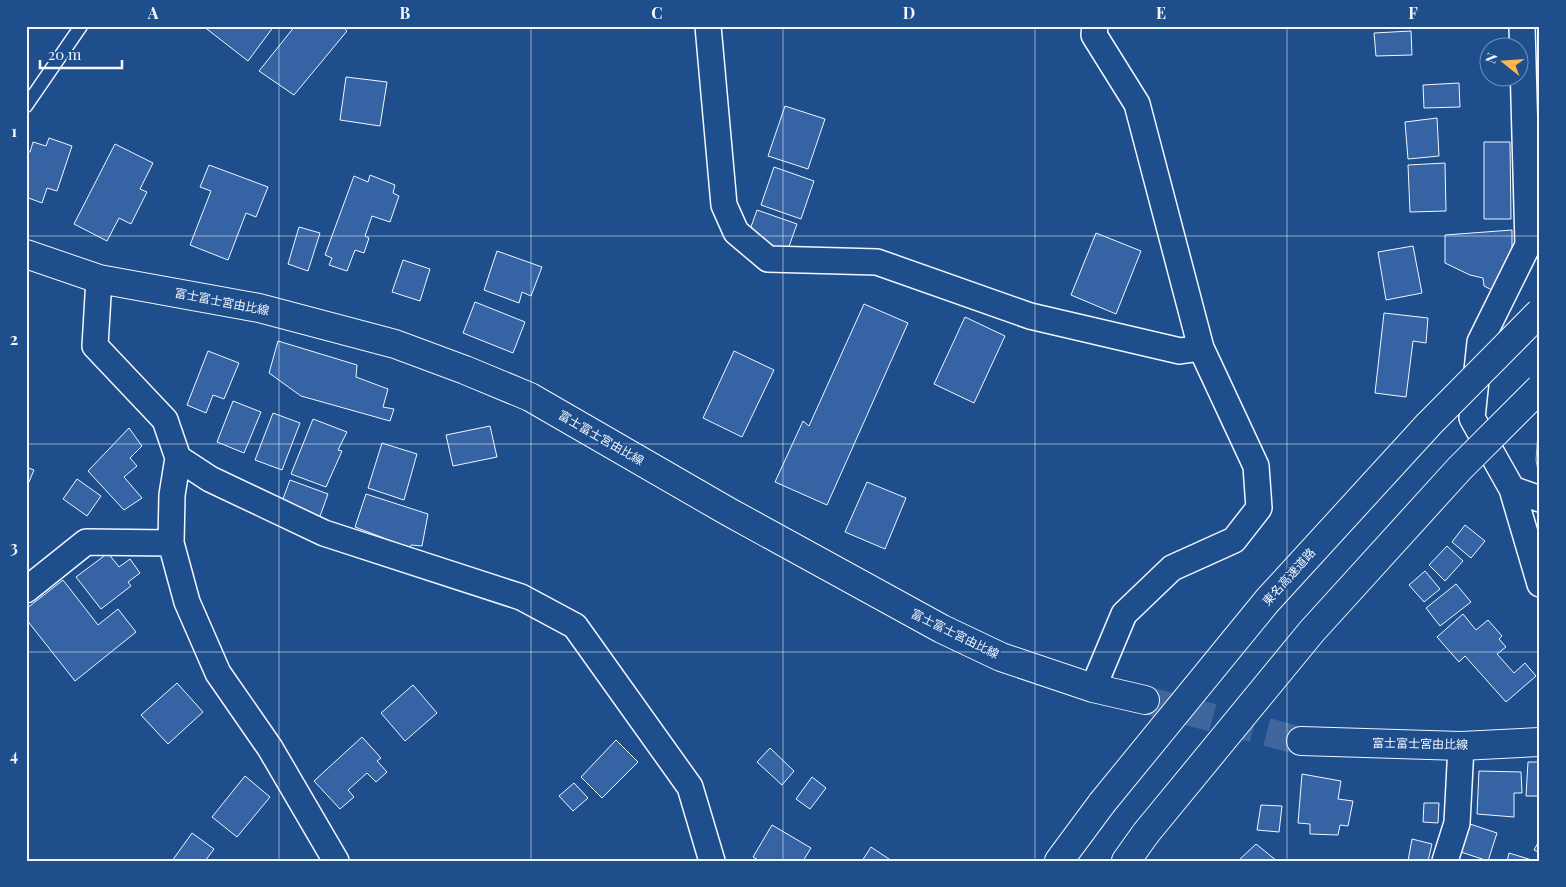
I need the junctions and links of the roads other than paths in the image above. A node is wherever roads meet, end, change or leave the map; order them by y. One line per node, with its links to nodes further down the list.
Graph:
1 (81, 26): 5 (lane)
2 (708, 26): 9 (street)
3 (1095, 26): 9 (street)
4 (1522, 26): 12 (street)
5 (26, 106)
6 (26, 254): 7 (main road, 富士富士宮由比線)
7 (99, 279): 11 (street); 17 (main road, 富士富士宮由比線)
8 (1540, 312): 24 (main road, 東名高速道路, bridge)
9 (1201, 348): 17 (street)
10 (1540, 388): 25 (main road, bridge)
11 (178, 458): 14 (street); 23 (street)
12 (1512, 489): 13 (street); 15 (street)
13 (1540, 498)
14 (171, 543): 16 (street); 22 (street)
15 (1540, 584)
16 (26, 590)
17 (1093, 688): 18 (main road, 富士富士宮由比線)
18 (1145, 700)
19 (1301, 742): 21 (main road, 富士富士宮由比線)
20 (1540, 742): 21 (main road, 富士富士宮由比線)
21 (1461, 746): 26 (street)
22 (336, 861)
23 (712, 861)
24 (1059, 861)
25 (1126, 861)
26 (1445, 861)

